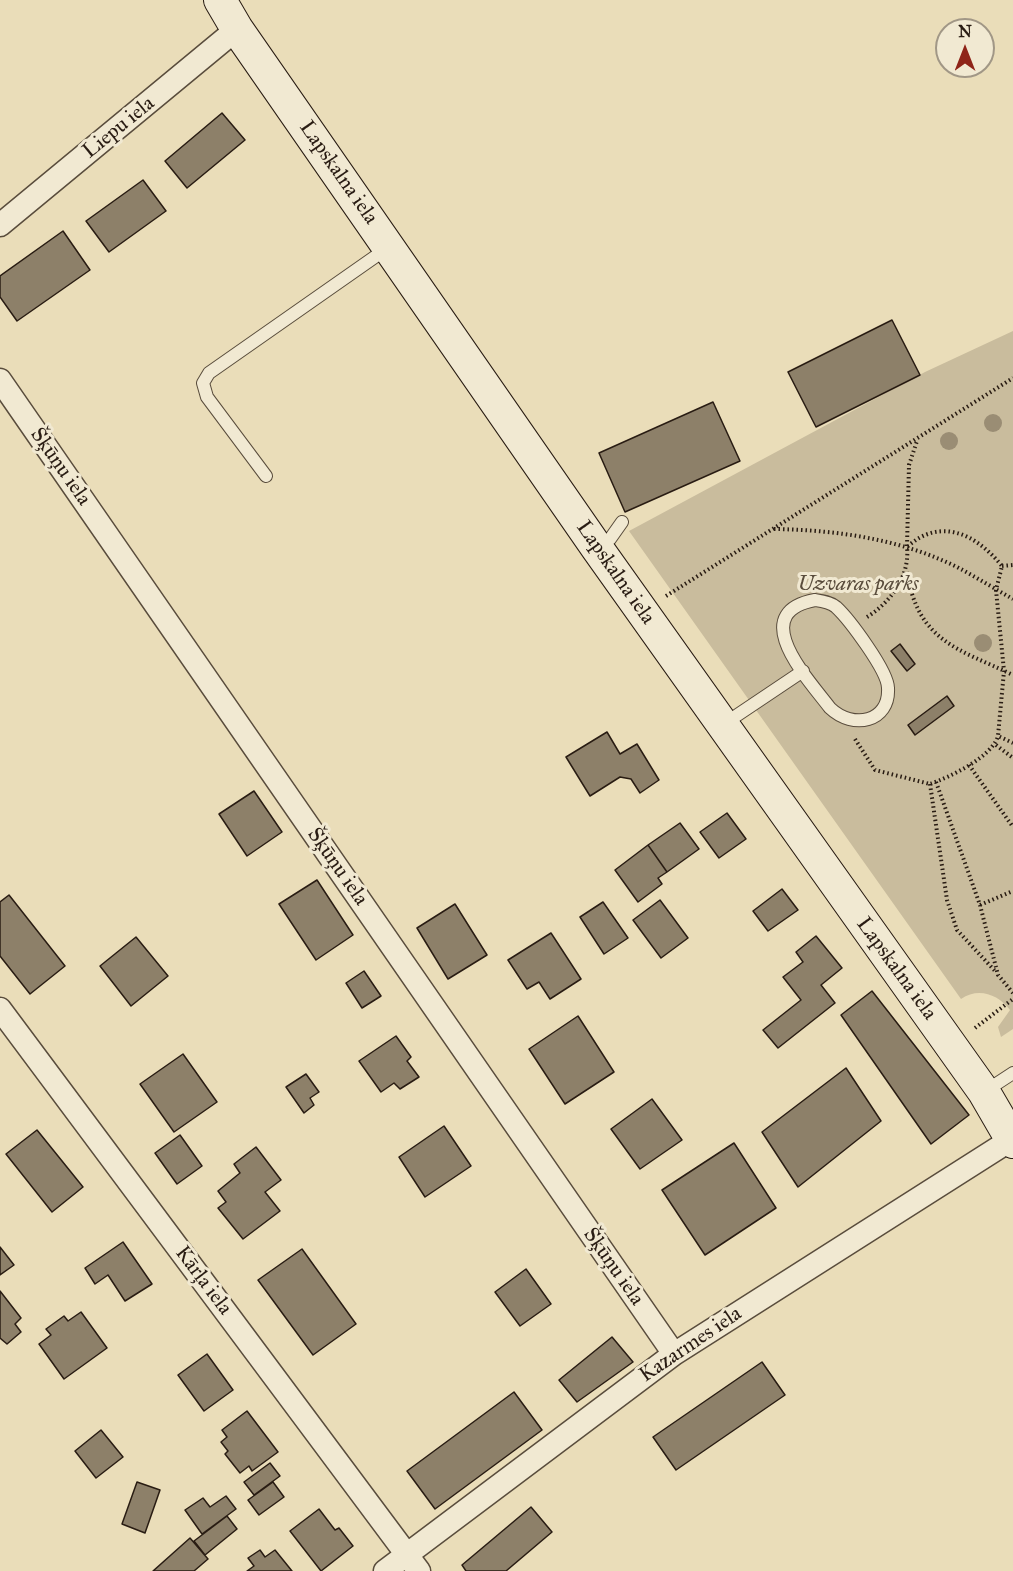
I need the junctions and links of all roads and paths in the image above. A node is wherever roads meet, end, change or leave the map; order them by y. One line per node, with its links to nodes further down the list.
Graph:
1 (220, 0): 2 (main road, Lapskalna iela)
2 (237, 29): 3 (street, Liepu iela); 4 (main road, Lapskalna iela)
3 (0, 225)
4 (390, 247): 8 (lane); 11 (main road, Lapskalna iela)
5 (1013, 378): 7 (path)
6 (0, 380): 43 (street, Šķūņu iela)
7 (917, 440): 10 (path); 12 (path)
8 (266, 477)
9 (622, 522): 11 (lane)
10 (774, 529): 12 (path); 17 (path)
11 (597, 548): 24 (main road, Lapskalna iela)
12 (908, 548): 14 (path); 15 (path); 16 (path)
13 (1013, 565): 14 (path)
14 (1002, 566): 16 (path)
15 (907, 571): 19 (path); 20 (path)
16 (996, 590): 18 (path); 20 (path)
17 (666, 596)
18 (1013, 599)
19 (851, 627): 21 (lane); 23 (lane)
20 (1004, 671): 22 (path); 25 (path)
21 (803, 672): 23 (lane); 24 (lane)
22 (1013, 675)
23 (849, 721): 31 (path)
24 (722, 725): 41 (main road, Lapskalna iela)
25 (999, 736): 26 (path); 27 (path)
26 (1013, 742)
27 (996, 745): 28 (path); 29 (path)
28 (1013, 758)
29 (969, 765): 30 (path); 32 (path)
30 (936, 782): 31 (path); 34 (path)
31 (930, 784): 35 (path)
32 (1013, 827)
33 (1013, 891): 34 (path)
34 (980, 905): 35 (path)
35 (998, 975): 36 (path)
36 (1013, 993)
37 (1013, 999): 39 (path)
38 (0, 1009): 44 (street, Kārļa iela)
39 (975, 1028)
40 (1013, 1073): 41 (lane)
41 (984, 1092): 42 (main road, Lapskalna iela)
42 (1012, 1141): 43 (street, Kazarmes iela)
43 (674, 1354): 44 (street, Kazarmes iela)
44 (412, 1562): 45 (street, Kazarmes iela)
45 (385, 1571)

